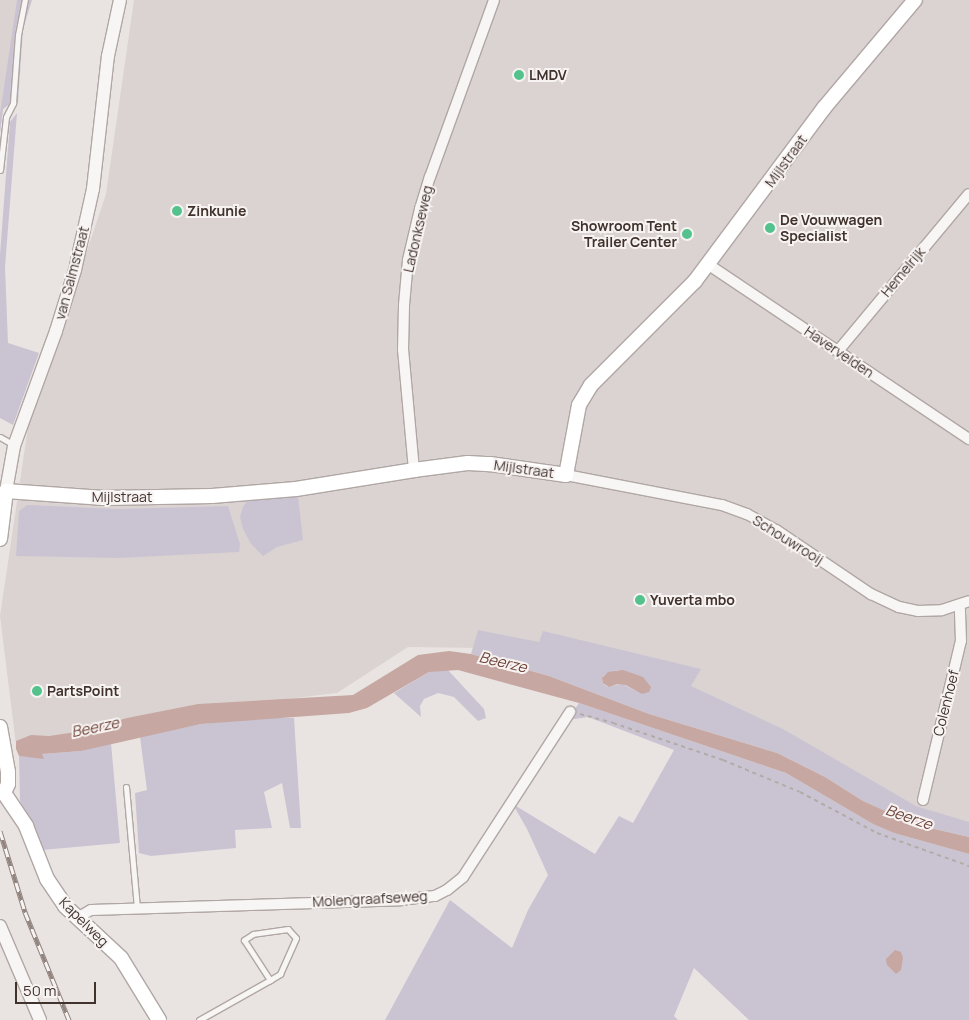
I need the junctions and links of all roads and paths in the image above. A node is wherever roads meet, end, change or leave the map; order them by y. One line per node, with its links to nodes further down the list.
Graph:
1 (25, 0): 5 (lane)
2 (120, 0): 11 (street, van Salmstraat)
3 (494, 0): 12 (street, Ladonkseweg)
4 (911, 1): 7 (main road, Mijlstraat)
5 (0, 170)
6 (969, 194): 8 (street, Hemelrijk)
7 (709, 265): 8 (street, Havervelden); 13 (main road, Mijlstraat)
8 (838, 351): 10 (street, Havervelden)
9 (0, 437): 11 (lane)
10 (969, 439)
11 (14, 446): 14 (street, van Salmstraat)
12 (414, 470): 13 (main road, Mijlstraat); 14 (main road, Mijlstraat)
13 (566, 475): 16 (street, Schouwrooij)
14 (6, 491): 15 (main road, van Salmstraat)
15 (0, 539)
16 (964, 603): 21 (street, Colenhoef)
17 (570, 712): 22 (path); 23 (street, Molengraafseweg)
18 (0, 727): 20 (main road)
19 (126, 787): 23 (lane)
20 (2, 796): 24 (main road, Kapelweg)
21 (923, 800)
22 (969, 866)
23 (137, 909): 24 (street, Molengraafseweg)
24 (77, 918): 28 (main road, Kapelweg)
25 (0, 926): 27 (street)
26 (270, 980): 26 (lane); 29 (lane)
27 (40, 1020)
28 (160, 1020)
29 (199, 1020)

